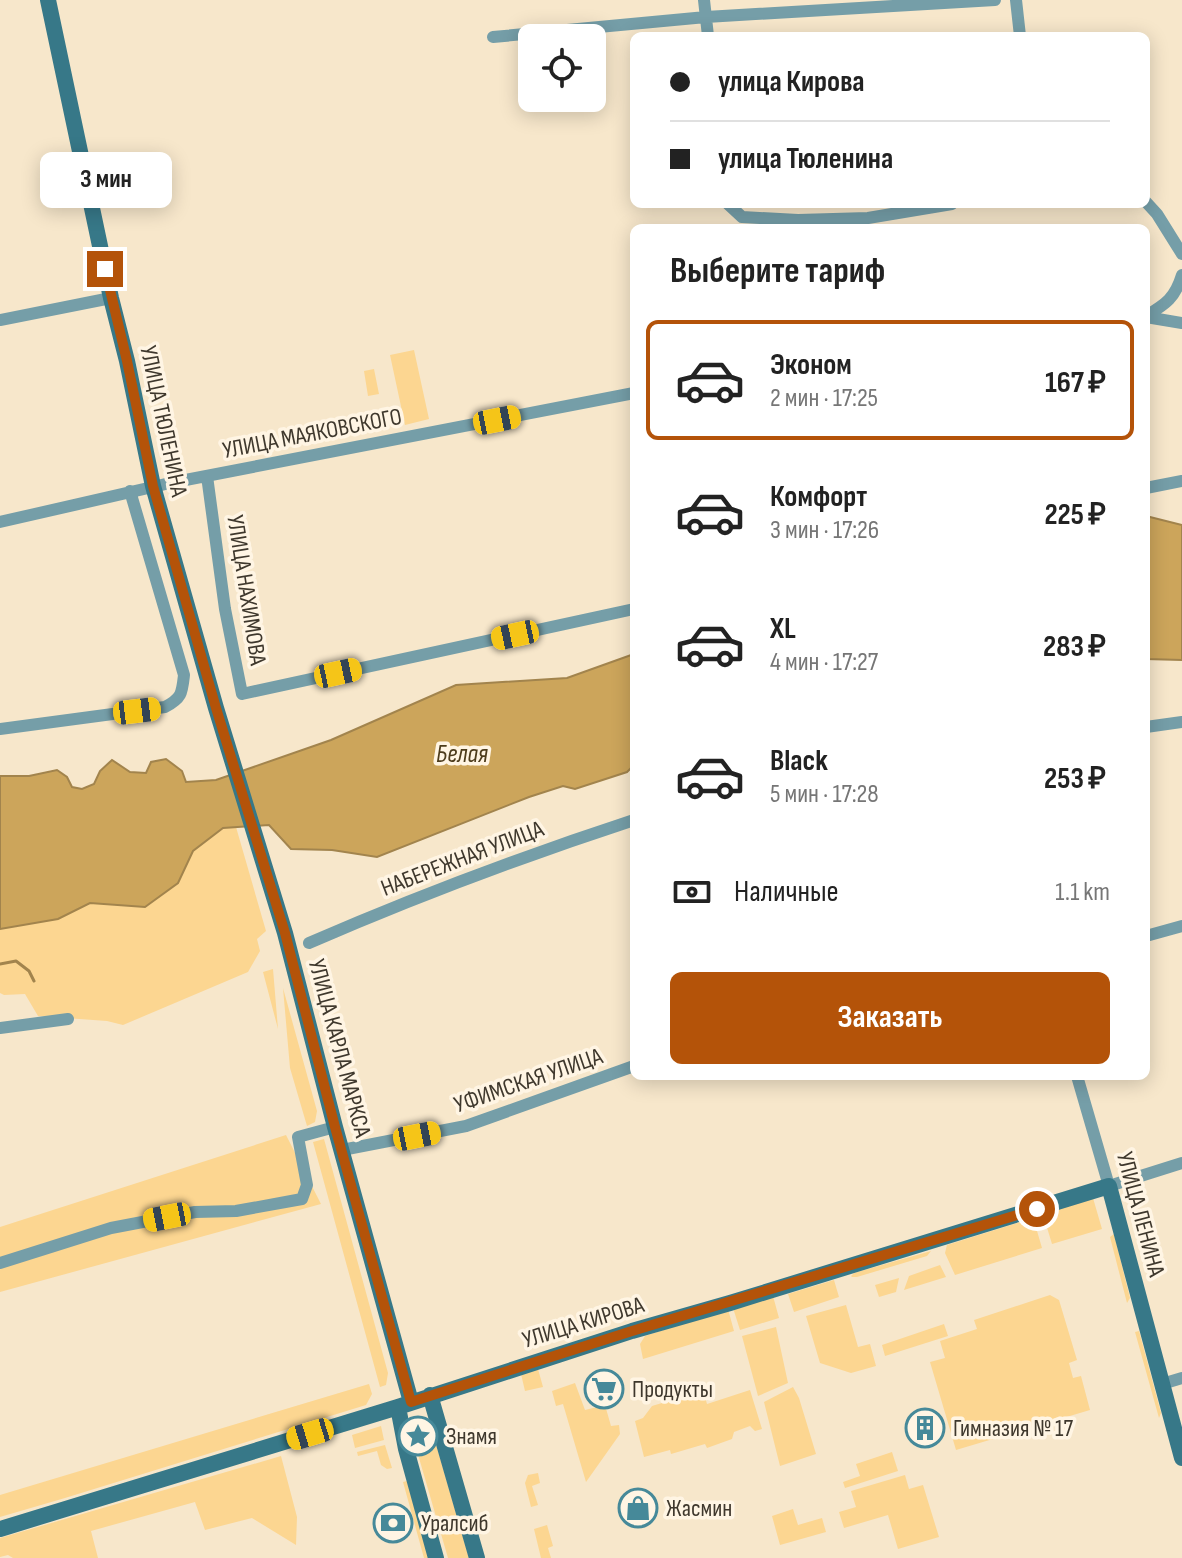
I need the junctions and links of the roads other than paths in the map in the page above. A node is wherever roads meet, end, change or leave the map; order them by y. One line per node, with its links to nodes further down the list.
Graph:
1 (48, 0): 14 (main road, УЛИЦА ТЮЛЕНИНА)
2 (704, 0): 5 (street)
3 (995, 0): 5 (street)
4 (1016, 0): 7 (street)
5 (706, 17): 6 (street); 8 (street)
6 (708, 32)
7 (1020, 32)
8 (493, 37)
9 (1150, 206): 12 (street)
10 (732, 208): 11 (street)
11 (928, 208)
12 (1182, 254)
13 (1182, 275): 15 (street)
14 (111, 298): 17 (street); 22 (main road, УЛИЦА ТЮЛЕНИНА)
15 (1150, 314)
16 (1150, 317): 18 (street)
17 (0, 320)
18 (1182, 323)
19 (630, 394): 20 (street, УЛИЦА МАЯКОВСКОГО)
20 (207, 476): 22 (street, УЛИЦА МАЯКОВСКОГО); 26 (street, УЛИЦА НАХИМОВА)
21 (1182, 481): 23 (street)
22 (153, 486): 24 (street, УЛИЦА МАЯКОВСКОГО); 27 (main road, УЛИЦА ТЮЛЕНИНА)
23 (1150, 487)
24 (130, 491): 25 (street, УЛИЦА МАЯКОВСКОГО); 30 (street)
25 (0, 522)
26 (630, 610)
27 (216, 708): 39 (main road, УЛИЦА КАРЛА МАРКСА)
28 (1182, 722): 29 (street)
29 (1150, 726)
30 (0, 729)
31 (630, 821): 34 (street, НАБЕРЕЖНАЯ УЛИЦА)
32 (1182, 926): 33 (street)
33 (1150, 935)
34 (309, 943)
35 (68, 1019): 36 (street)
36 (0, 1028)
37 (630, 1067): 40 (street, УФИМСКАЯ УЛИЦА)
38 (1078, 1080): 42 (street, УЛИЦА ЛЕНИНА)
39 (335, 1127): 40 (main road, УЛИЦА КАРЛА МАРКСА); 43 (street)
40 (342, 1150): 47 (main road, УЛИЦА КАРЛА МАРКСА)
41 (1182, 1163): 42 (street, УЛИЦА КИРОВА)
42 (1109, 1186): 45 (main road, УЛИЦА ЛЕНИНА); 46 (main road, УЛИЦА КИРОВА)
43 (0, 1263)
44 (1182, 1378): 45 (street)
45 (1162, 1384): 48 (main road, УЛИЦА ЛЕНИНА)
46 (430, 1395): 47 (main road, УЛИЦА КИРОВА); 51 (main road)
47 (405, 1404): 49 (main road, УЛИЦА КИРОВА); 50 (main road, УЛИЦА КАРЛА МАРКСА)
48 (1182, 1458)
49 (0, 1529)
50 (436, 1558)
51 (477, 1558)

